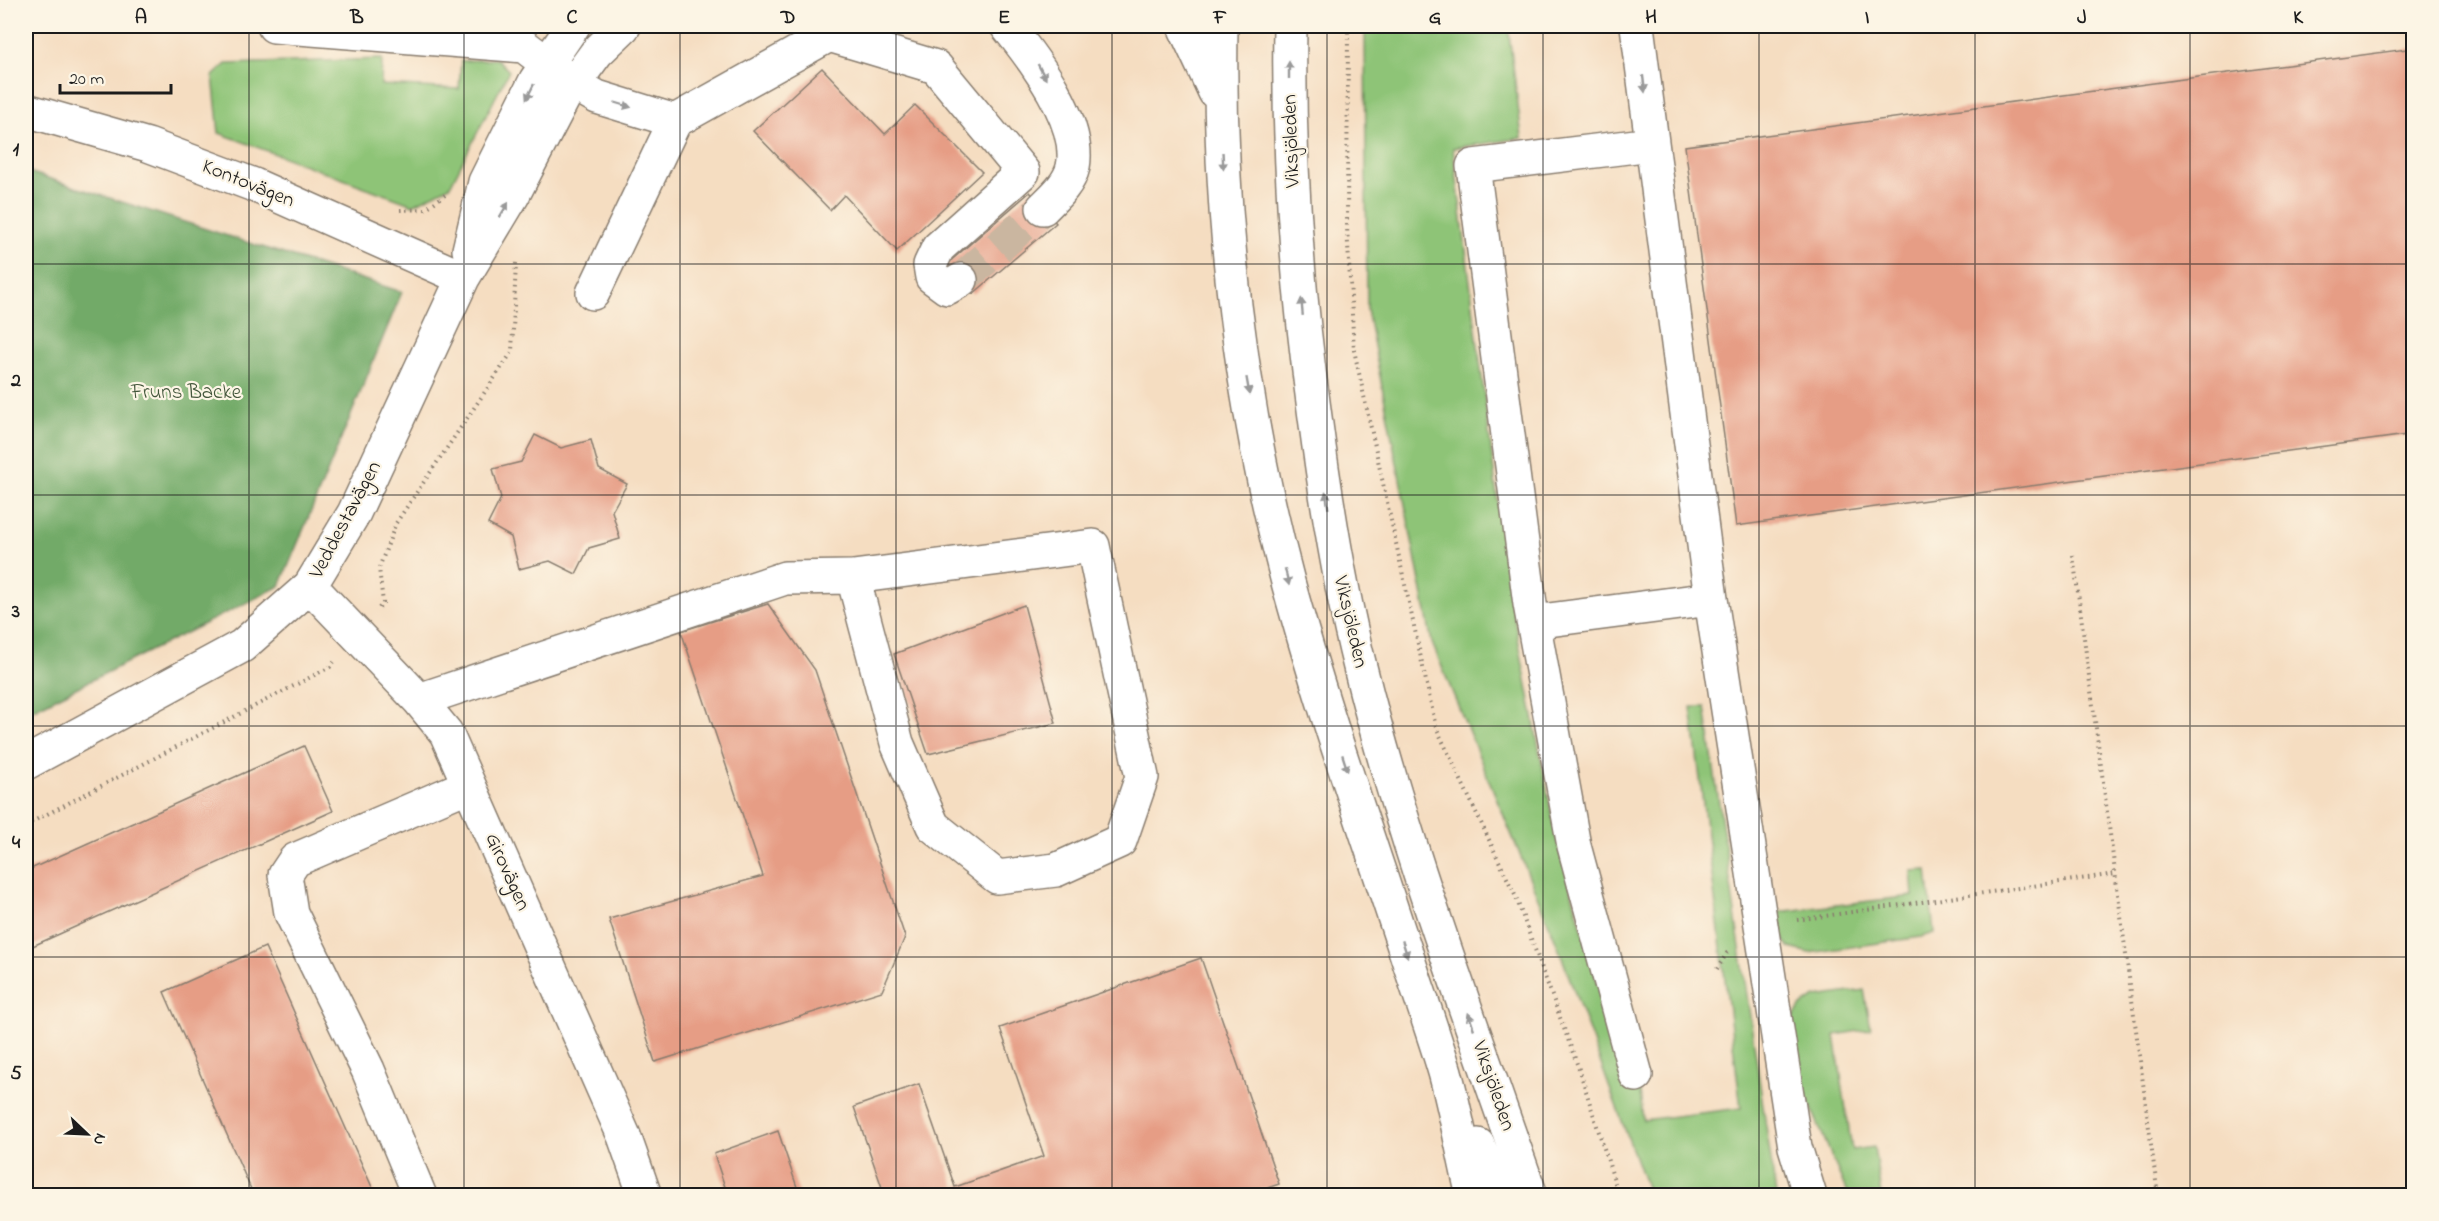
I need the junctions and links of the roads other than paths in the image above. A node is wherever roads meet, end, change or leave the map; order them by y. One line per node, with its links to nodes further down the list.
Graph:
1 (274, 26): 10 (main road)
2 (573, 26): 10 (main road, Veddestavägen)
3 (624, 26): 11 (main road, Veddestavägen)
4 (1007, 26): 16 (main road, one-way to 16)
5 (1184, 26): 12 (main road)
6 (1221, 26): 12 (main road, Viksjöleden)
7 (1290, 26): 33 (main road, Viksjöleden, one-way to 7)
8 (1637, 26): 15 (main road, one-way to 15)
9 (830, 29): 14 (main road); 18 (main road)
10 (547, 63): 11 (main road); 17 (main road, Veddestavägen, one-way to 17)
11 (573, 83): 14 (main road, one-way to 14); 17 (main road, Veddestavägen, one-way to 11)
12 (1220, 103): 27 (main road, Viksjöleden, one-way to 27)
13 (26, 110): 17 (main road, Kontovägen)
14 (675, 122): 19 (main road)
15 (1652, 144): 22 (main road); 23 (main road)
16 (1043, 208)
17 (463, 278): 21 (main road, Veddestavägen)
18 (961, 280)
19 (593, 294)
20 (853, 577): 20 (main road); 24 (main road)
21 (310, 586): 24 (main road, Girovägen); 25 (main road, Veddestavägen)
22 (1712, 599): 23 (main road); 34 (main road)
23 (1533, 622): 28 (main road)
24 (419, 700): 26 (main road, Girovägen)
25 (26, 763)
26 (469, 785): 29 (main road); 30 (main road, Girovägen)
27 (1445, 1072): 31 (main road, Viksjöleden); 32 (main road, Viksjöleden)
28 (1635, 1075)
29 (420, 1196)
30 (645, 1196)
31 (1473, 1196)
32 (1498, 1196)
33 (1531, 1196)
34 (1810, 1196)

